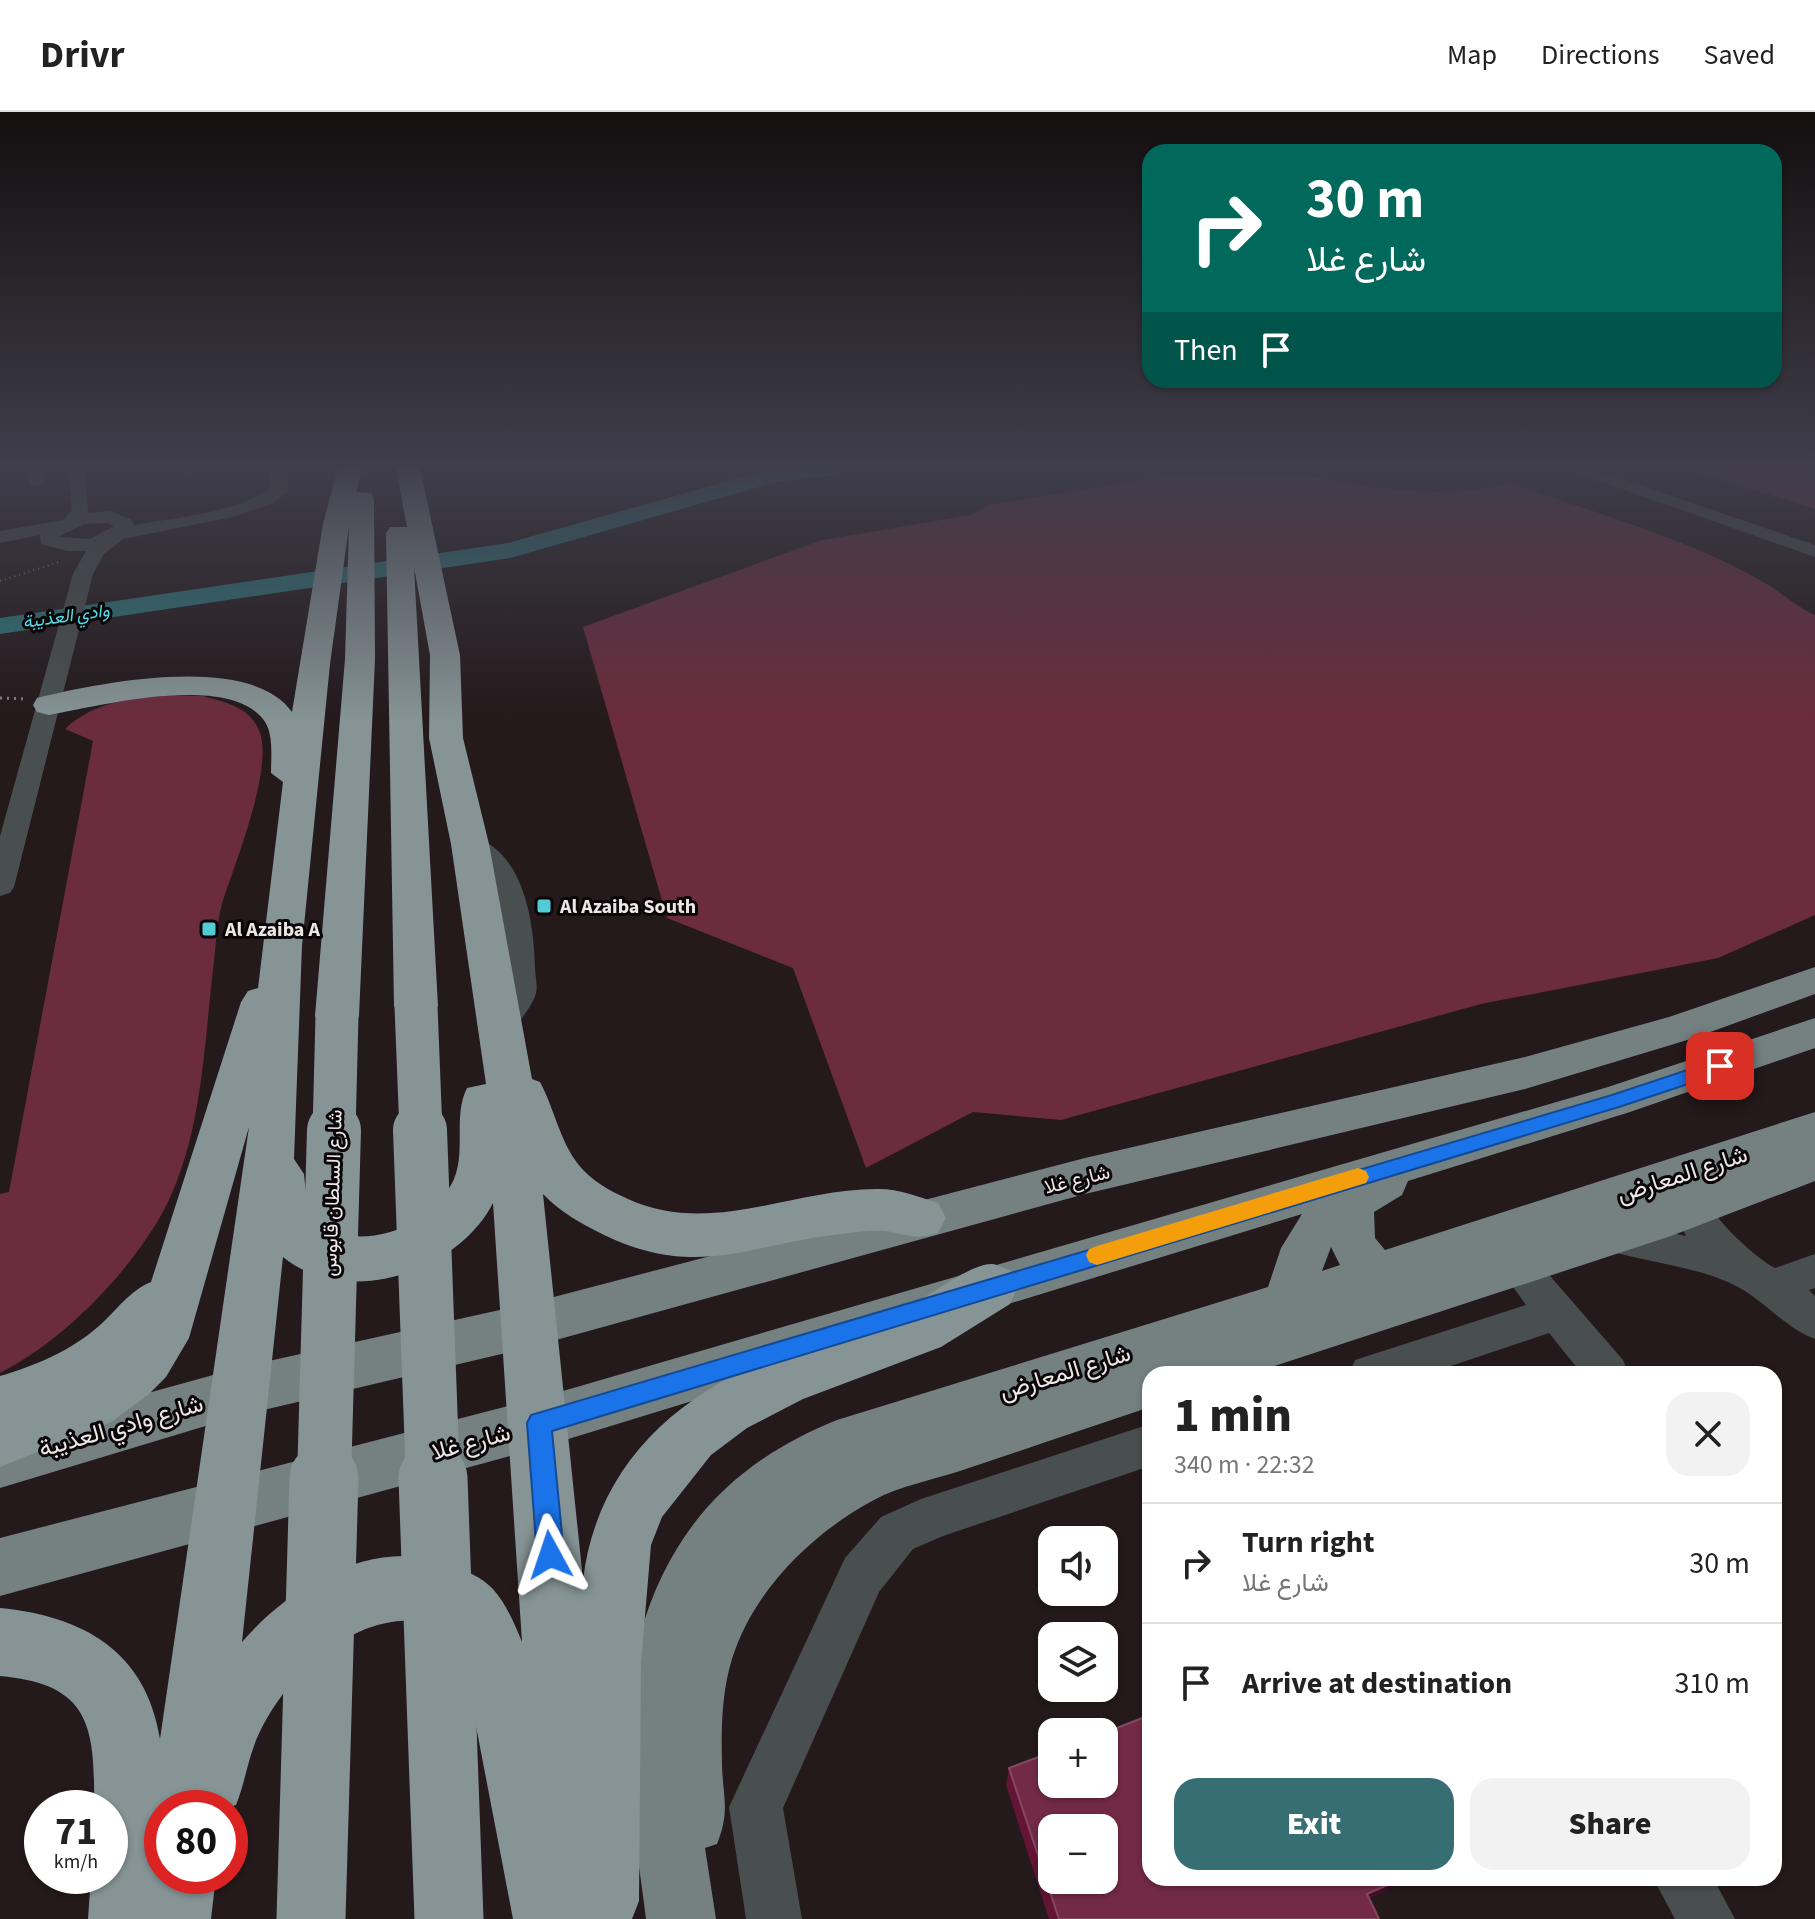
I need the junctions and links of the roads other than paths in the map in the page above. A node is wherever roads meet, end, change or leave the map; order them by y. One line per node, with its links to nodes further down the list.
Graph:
1 (49, 552): 10 (street)
2 (67, 552): 10 (street)
3 (76, 552): 10 (street)
4 (87, 552): 10 (street)
5 (342, 552): 15 (highway)
6 (351, 552): 61 (highway, شارع السلطان قابوس, bridge)
7 (408, 552): 62 (highway, bridge)
8 (418, 552): 16 (highway)
9 (1791, 552): 11 (street)
10 (70, 555): 12 (street)
11 (1815, 562)
12 (52, 695): 13 (highway); 14 (street)
13 (115, 695): 14 (highway); 15 (highway)
14 (41, 737): 17 (street)
15 (294, 832): 18 (highway)
16 (470, 844): 19 (highway); 22 (street)
17 (0, 887)
18 (281, 946): 23 (highway); 31 (highway)
19 (487, 946): 22 (highway); 23 (highway)
20 (1815, 980): 29 (main road, شارع غلا)
21 (1815, 1033): 26 (main road, شارع غلا)
22 (504, 1042): 29 (highway); 40 (highway)
23 (274, 1120): 47 (highway)
24 (1748, 1153): 25 (main road, شارع المعارض); 28 (street); 30 (main road, شارع المعارض)
25 (1814, 1155): 28 (main road, شارع المعارض)
26 (1428, 1156): 27 (main road); 36 (main road, شارع غلا)
27 (1354, 1203): 34 (main road); 37 (main road)
28 (1691, 1209): 30 (main road, شارع المعارض); 35 (street)
29 (920, 1218): 40 (main road, شارع غلا)
30 (1604, 1219): 32 (main road, شارع المعارض); 34 (main road, شارع المعارض); 35 (street)
31 (193, 1233): 48 (highway); 50 (highway)
32 (1518, 1267): 34 (main road); 38 (street); 42 (main road, شارع المعارض)
33 (1815, 1271): 35 (street)
34 (1375, 1272): 37 (main road, شارع المعارض)
35 (1763, 1281): 39 (street)
36 (991, 1287): 49 (main road, شارع غلا); 65 (highway)
37 (1289, 1303): 41 (main road); 66 (main road, شارع المعارض)
38 (1557, 1313): 43 (street); 44 (street)
39 (1815, 1321)
40 (527, 1326): 47 (main road, شارع غلا); 49 (highway)
41 (1158, 1366)
42 (1202, 1366)
43 (1395, 1366)
44 (1601, 1366)
45 (1142, 1372): 52 (main road)
46 (1142, 1386): 52 (main road, شارع المعارض)
47 (242, 1391): 53 (main road, شارع وادي العذيبة); 54 (highway)
48 (0, 1403)
49 (539, 1423): 54 (main road, شارع غلا); 64 (highway)
50 (0, 1438)
51 (1142, 1448): 68 (street)
52 (917, 1458): 67 (main road, شارع المعارض)
53 (0, 1461)
54 (226, 1507): 55 (main road); 57 (highway)
55 (0, 1567)
56 (16, 1652): 60 (highway)
57 (189, 1790)
58 (206, 1790): 63 (highway)
59 (1686, 1886): 69 (street)
60 (167, 1898)
61 (311, 1919)
62 (449, 1919)
63 (552, 1919)
64 (579, 1919)
65 (600, 1919)
66 (681, 1919)
67 (707, 1919)
68 (774, 1919)
69 (1707, 1919)

